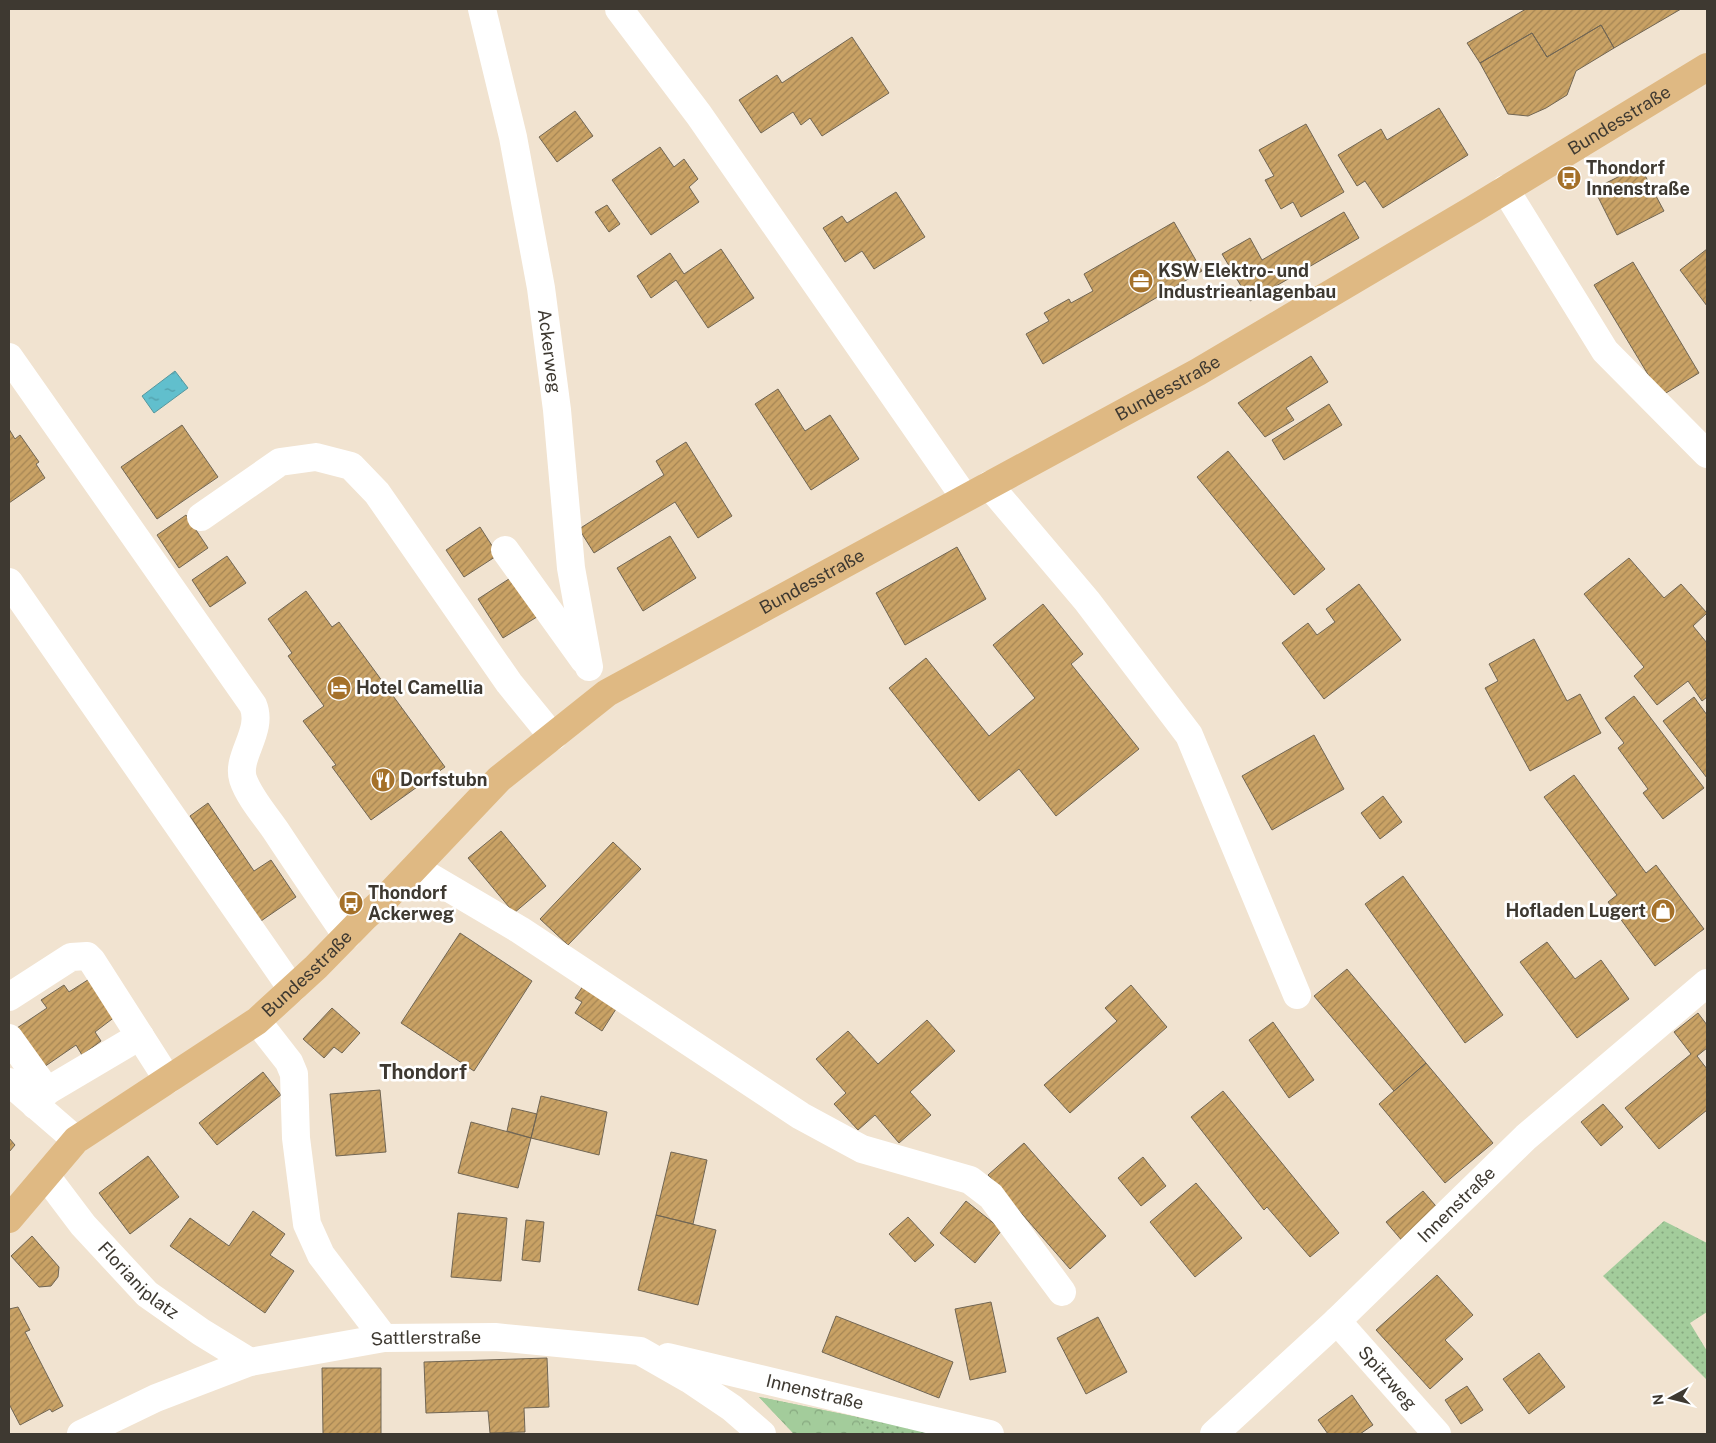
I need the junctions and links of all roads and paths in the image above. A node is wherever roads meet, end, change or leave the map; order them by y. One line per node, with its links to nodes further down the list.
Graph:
1 (482, 9): 12 (street, Ackerweg)
2 (619, 9): 8 (street)
3 (1707, 67): 4 (main road, Bundesstraße)
4 (1505, 189): 6 (street); 7 (main road, Bundesstraße)
5 (9, 357): 16 (street)
6 (1707, 454)
7 (989, 485): 8 (main road, Bundesstraße); 19 (street)
8 (965, 498): 13 (main road, Bundesstraße)
9 (201, 517): 14 (street)
10 (505, 550): 12 (street)
11 (9, 582): 18 (street)
12 (589, 666): 13 (street, Ackerweg)
13 (607, 692): 14 (main road, Bundesstraße)
14 (553, 737): 15 (main road, Bundesstraße)
15 (415, 868): 16 (main road, Bundesstraße); 30 (street)
16 (347, 936): 18 (main road, Bundesstraße)
17 (1707, 983): 31 (street, Innenstraße)
18 (292, 989): 21 (main road, Bundesstraße)
19 (1297, 996)
20 (9, 997): 22 (street)
21 (257, 1021): 24 (main road, Bundesstraße); 32 (street)
22 (140, 1036): 24 (street); 26 (street)
23 (9, 1038): 26 (street)
24 (168, 1080): 27 (main road, Bundesstraße)
25 (9, 1082): 26 (street)
26 (41, 1098): 27 (street)
27 (76, 1140): 28 (main road, Bundesstraße)
28 (46, 1176): 29 (main road, Bundesstraße); 34 (street, Florianiplatz)
29 (9, 1219)
30 (1062, 1292)
31 (1337, 1321): 38 (street, Innenstraße); 39 (street, Spitzweg)
32 (384, 1338): 33 (street, Sattlerstraße); 34 (street, Sattlerstraße)
33 (640, 1351): 36 (street, Sattlerstraße); 37 (street, Innenstraße)
34 (250, 1362): 35 (street, Sattlerstraße)
35 (81, 1434)
36 (762, 1434)
37 (990, 1434)
38 (1214, 1434)
39 (1437, 1434)

